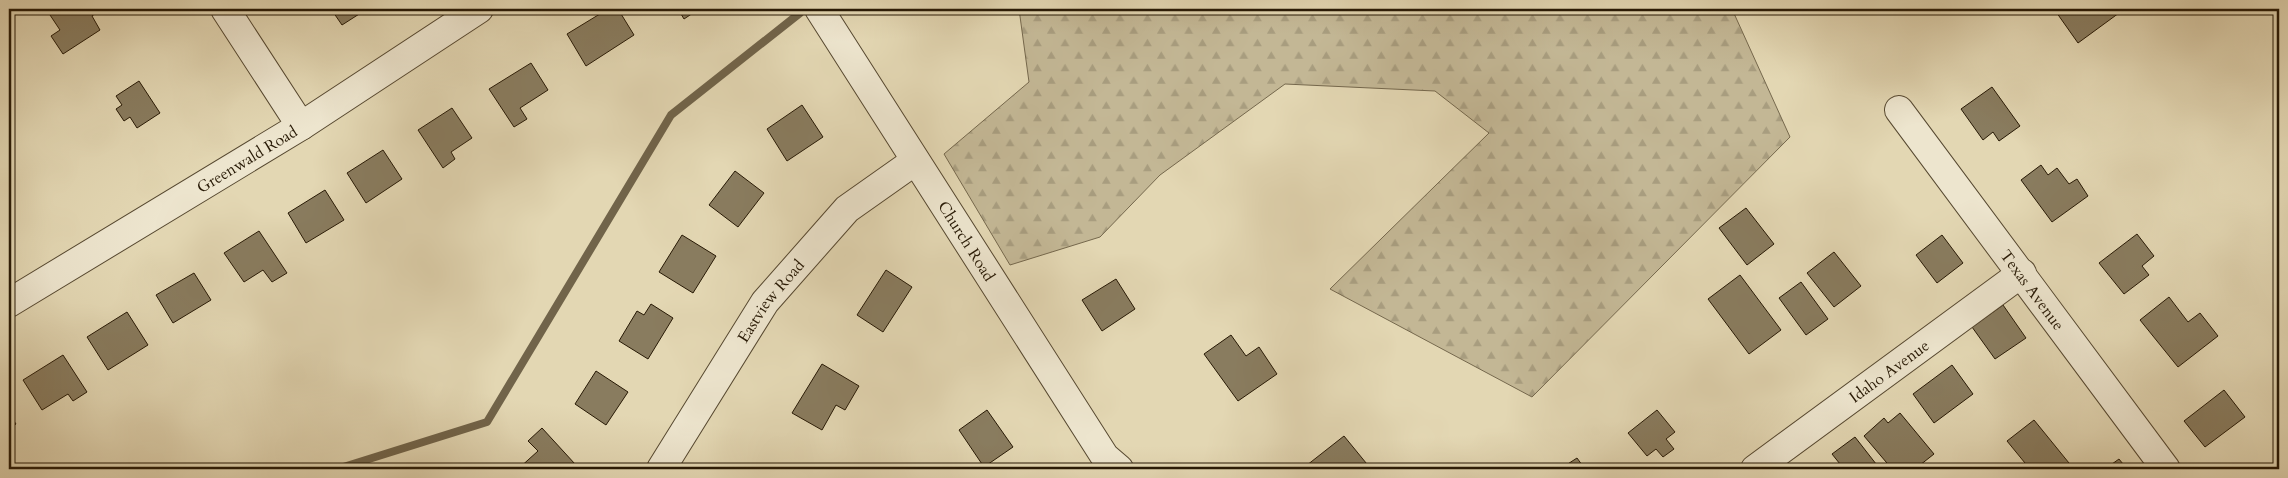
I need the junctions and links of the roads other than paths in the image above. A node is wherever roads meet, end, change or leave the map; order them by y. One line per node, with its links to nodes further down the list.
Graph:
1 (226, 9): 5 (street)
2 (479, 9): 5 (street, Greenwald Road)
3 (819, 9): 6 (street, Church Road)
4 (1899, 110): 7 (street, Texas Avenue)
5 (301, 126): 8 (street, Greenwald Road)
6 (915, 161): 9 (street, Eastview Road); 10 (street, Church Road)
7 (2022, 273): 11 (street, Idaho Avenue); 12 (street, Texas Avenue)
8 (9, 303)
9 (661, 469)
10 (1119, 469)
11 (1755, 469)
12 (2166, 469)

